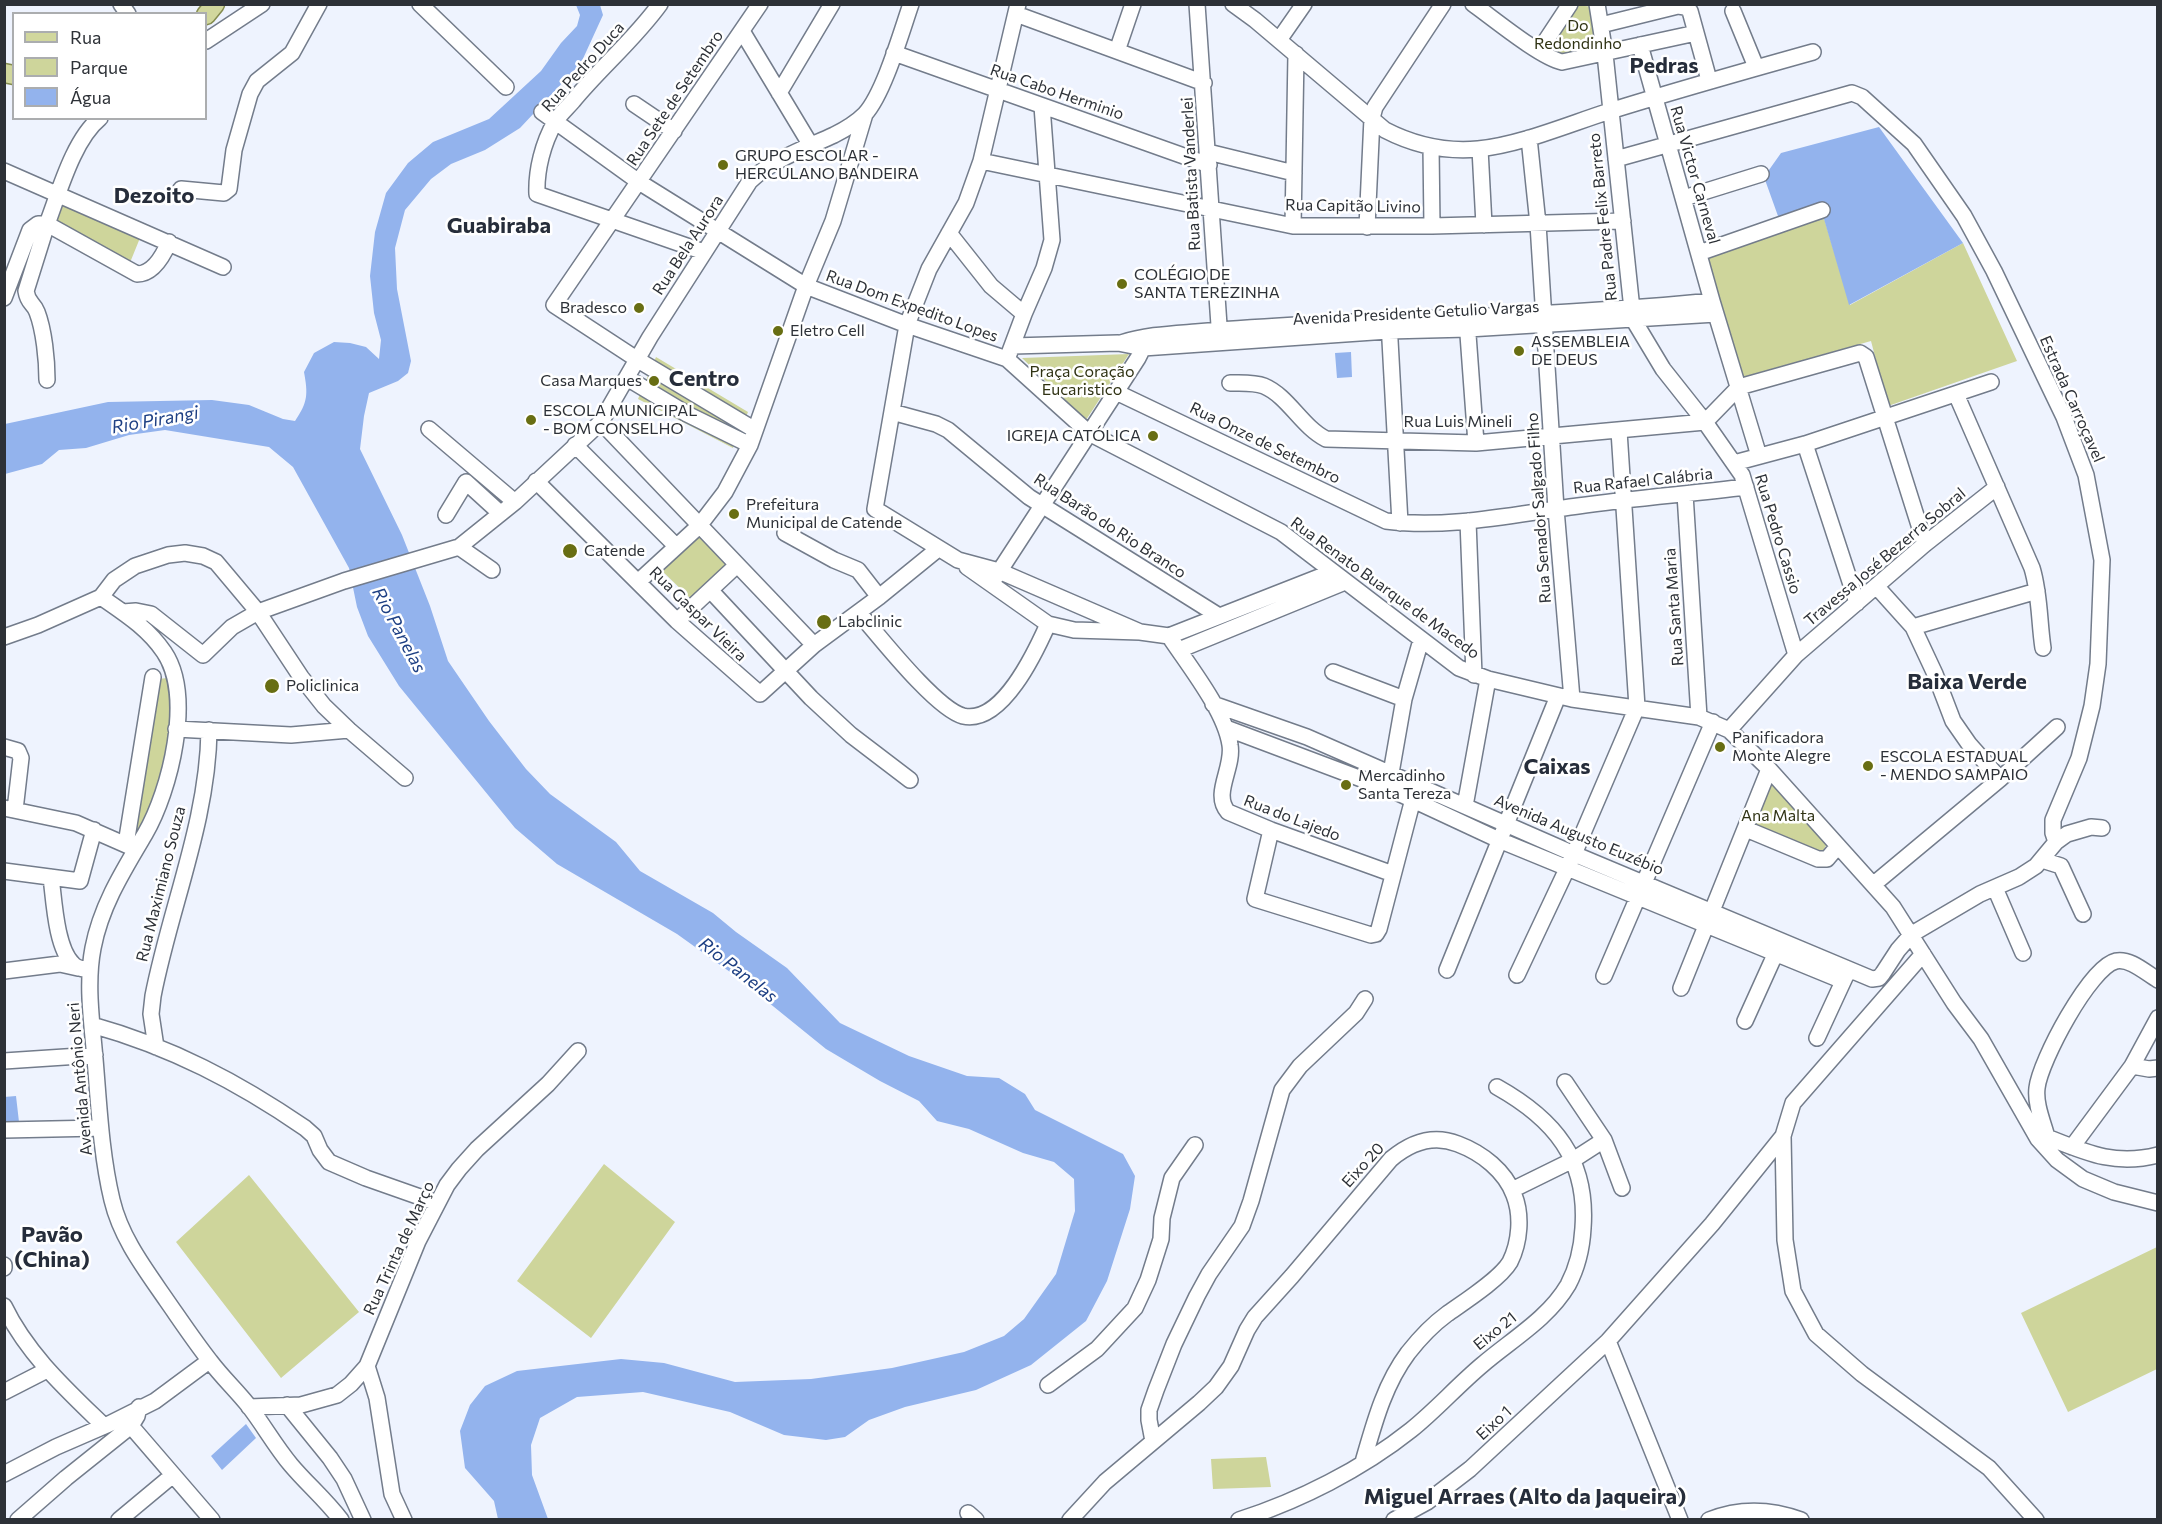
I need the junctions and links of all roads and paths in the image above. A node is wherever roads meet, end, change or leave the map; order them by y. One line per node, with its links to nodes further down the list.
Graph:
1 (262, 4): 21 (street)
2 (320, 4): 59 (street)
3 (420, 4): 33 (street)
4 (660, 4): 44 (street, Rua Pedro Duca)
5 (760, 4): 19 (street, Rua Sete de Setembro)
6 (832, 4): 35 (street)
7 (911, 4): 27 (street, Rua Bela Aurora)
8 (1133, 4): 24 (street)
9 (1197, 4): 32 (street, Rua Batista Vanderlei)
10 (1233, 4): 22 (street)
11 (1304, 4): 22 (street)
12 (1443, 4): 42 (street)
13 (1473, 4): 25 (street)
14 (1570, 4): 25 (street)
15 (1597, 4): 18 (street, Rua Padre Felix Barreto)
16 (1017, 9): 24 (street); 34 (street)
17 (1733, 11): 30 (street)
18 (1601, 25): 20 (street); 29 (street, Rua Padre Felix Barreto)
19 (742, 31): 35 (street); 45 (street, Rua Sete de Setembro)
20 (1696, 33): 23 (street); 31 (street)
21 (207, 40)
22 (1279, 40): 28 (street)
23 (1640, 45): 29 (street); 36 (street, Rua Victor Carneval)
24 (1117, 51): 32 (street)
25 (1539, 51): 29 (street)
26 (1813, 52): 30 (street)
27 (894, 53): 34 (street, Rua Cabo Herminio); 41 (street, Rua Bela Aurora)
28 (1296, 54): 42 (street); 55 (street)
29 (1605, 54): 40 (street, Rua Padre Felix Barreto)
30 (1756, 67): 31 (street)
31 (1709, 80): 36 (street)
32 (1204, 83): 51 (street, Rua Batista Vanderlei)
33 (506, 87)
34 (997, 90): 38 (street, Rua Cabo Herminio); 53 (street)
35 (779, 93): 47 (street)
36 (1654, 98): 40 (street); 48 (street, Rua Victor Carneval)
37 (634, 104): 45 (street)
38 (1042, 106): 51 (street, Rua Cabo Herminio); 56 (street)
39 (542, 112): 44 (street, Rua Dom Expedito Lopes)
40 (1610, 112): 46 (street); 52 (street, Rua Padre Felix Barreto)
41 (865, 114): 47 (street, Rua Bela Aurora); 78 (street)
42 (1372, 118): 49 (street); 71 (street)
43 (98, 120): 60 (street)
44 (555, 122): 58 (street, Rua Dom Expedito Lopes); 64 (street, Rua Pedro Duca)
45 (674, 131): 58 (street, Rua Sete de Setembro)
46 (1529, 138): 50 (street); 67 (street, Rua Senador Salgado Filho)
47 (810, 144): 72 (street, Rua Bela Aurora)
48 (1668, 145): 52 (street); 61 (street, Rua Victor Carneval); 188 (street, Estrada Carroçavel)
49 (1431, 147): 50 (street); 70 (street)
50 (1480, 149): 68 (street)
51 (1209, 159): 55 (street, Rua Cabo Herminio); 62 (street, Rua Batista Vanderlei)
52 (1616, 159): 65 (street, Rua Padre Felix Barreto)
53 (981, 161): 56 (street, Rua Capitão Livino); 73 (street)
54 (4, 171): 60 (street)
55 (1294, 173): 69 (street)
56 (1048, 174): 62 (street, Rua Capitão Livino); 81 (street)
57 (1761, 174): 61 (street)
58 (639, 182): 64 (street, Rua Sete de Setembro); 72 (street, Rua Dom Expedito Lopes)
59 (181, 189)
60 (59, 195): 66 (street); 74 (street)
61 (1684, 198): 76 (street, Rua Victor Carneval)
62 (1210, 209): 69 (street, Rua Capitão Livino); 87 (street, Rua Batista Vanderlei)
63 (1822, 210): 76 (street)
64 (614, 220): 75 (street); 90 (street, Rua Sete de Setembro)
65 (1623, 221): 67 (street, Rua Capitão Livino); 82 (street, Rua Padre Felix Barreto)
66 (47, 224): 74 (street); 79 (street); 92 (street)
67 (1538, 224): 68 (street, Rua Capitão Livino); 83 (street, Rua Senador Salgado Filho)
68 (1484, 225): 70 (street, Rua Capitão Livino)
69 (1293, 226): 71 (street, Rua Capitão Livino)
70 (1432, 226): 71 (street, Rua Capitão Livino)
71 (1367, 227)
72 (716, 232): 75 (street, Rua Bela Aurora); 78 (street, Rua Dom Expedito Lopes)
73 (949, 233): 81 (street); 85 (street)
74 (169, 242): 77 (street)
75 (704, 252): 90 (street, Rua Bela Aurora)
76 (1699, 253): 80 (street, Rua Victor Carneval)
77 (223, 267)
78 (806, 286): 85 (street, Rua Dom Expedito Lopes); 107 (street)
79 (4, 298)
80 (1714, 307): 82 (street, Avenida Presidente Getulio Vargas); 95 (street, Rua Victor Carneval)
81 (1024, 314): 89 (street)
82 (1632, 314): 83 (street, Avenida Presidente Getulio Vargas); 101 (street, Rua Pedro Cassio)
83 (1543, 319): 84 (street, Avenida Presidente Getulio Vargas); 105 (street, Rua Senador Salgado Filho)
84 (1468, 323): 86 (street, Avenida Presidente Getulio Vargas); 108 (street)
85 (907, 325): 89 (street, Rua Dom Expedito Lopes); 98 (street)
86 (1389, 325): 87 (street, Avenida Presidente Getulio Vargas); 106 (street)
87 (1220, 336): 88 (street, Avenida Presidente Getulio Vargas)
88 (1142, 342): 89 (street, Avenida Presidente Getulio Vargas); 96 (street)
89 (1010, 353): 104 (street, Rua Renato Buarque de Macedo)
90 (638, 360): 91 (street, Rua Bela Aurora); 107 (street)
91 (627, 378): 100 (street, Rua Bela Aurora); 107 (street)
92 (47, 380)
93 (1990, 382): 97 (street)
94 (1230, 383): 106 (street, Rua Luis Mineli)
95 (1739, 387): 99 (street); 101 (street); 111 (street, Rua Victor Carneval)
96 (1116, 392): 104 (street); 124 (street, Rua Onze de Setembro)
97 (1956, 394): 99 (street); 115 (street)
98 (891, 412): 119 (street, Rua Barão do Rio Branco); 130 (street)
99 (1884, 417): 109 (street); 127 (street)
100 (601, 422): 110 (street, Rua Bela Aurora); 125 (street)
101 (1705, 422): 103 (street, Rua Luis Mineli); 112 (street, Rua Pedro Cassio)
102 (429, 429): 118 (street)
103 (1619, 431): 105 (street, Rua Luis Mineli); 117 (street)
104 (1089, 433): 119 (street); 133 (street, Rua Renato Buarque de Macedo)
105 (1552, 437): 108 (street, Rua Luis Mineli); 120 (street, Rua Senador Salgado Filho)
106 (1394, 439): 108 (street, Rua Luis Mineli); 124 (street)
107 (750, 443): 125 (street)
108 (1476, 443)
109 (1805, 444): 111 (street); 142 (street)
110 (575, 446): 113 (street, Rua Bela Aurora); 128 (street)
111 (1759, 456): 112 (street)
112 (1734, 463): 114 (street, Rua Pedro Cassio)
113 (536, 481): 118 (street, Rua Bela Aurora); 135 (street, Rua Gaspar Vieira)
114 (1746, 487): 116 (street, Rua Rafael Calábria); 157 (street, Rua Pedro Cassio)
115 (1997, 487): 127 (street, Travessa José Bezerra Sobral); 139 (street)
116 (1685, 495): 117 (street, Rua Rafael Calábria); 166 (street, Rua Santa Maria)
117 (1624, 500): 120 (street, Rua Rafael Calábria); 165 (street)
118 (515, 502): 121 (street, Rua Bela Aurora)
119 (1042, 506): 134 (street); 146 (street, Rua Barão do Rio Branco)
120 (1556, 509): 123 (street, Rua Rafael Calábria); 162 (street, Rua Senador Salgado Filho)
121 (500, 513): 122 (street); 129 (street, Rua Bela Aurora)
122 (446, 515)
123 (1468, 521): 124 (street, Rua Rafael Calábria); 161 (street)
124 (1400, 523)
125 (699, 526): 128 (street); 131 (street)
126 (785, 533): 141 (street)
127 (1925, 544): 137 (street, Travessa José Bezerra Sobral)
128 (676, 546): 135 (street)
129 (459, 547): 132 (street); 144 (street, Rua Bela Aurora)
130 (938, 549): 134 (street); 141 (street)
131 (738, 566): 138 (street); 154 (street)
132 (492, 570)
133 (1332, 572): 136 (street, Rua Renato Buarque de Macedo); 146 (street)
134 (995, 577): 148 (street); 150 (street)
135 (638, 582): 147 (street, Rua Gaspar Vieira)
136 (1345, 582): 153 (street, Rua Renato Buarque de Macedo); 156 (street)
137 (1877, 587): 142 (street, Travessa José Bezerra Sobral); 149 (street)
138 (711, 591): 147 (street); 158 (street)
139 (2037, 591): 149 (street); 155 (street)
140 (101, 597): 143 (street, Avenida Antônio Neri); 144 (street); 152 (street)
141 (879, 597): 145 (street)
142 (1857, 603): 157 (street, Travessa José Bezerra Sobral)
143 (123, 612): 144 (street, Rua Bela Aurora); 169 (street, Avenida Antônio Neri)
144 (258, 612): 171 (street)
145 (859, 613): 148 (street); 154 (street)
146 (1219, 616): 151 (street)
147 (677, 621): 158 (street, Rua Gaspar Vieira)
148 (1048, 624): 150 (street)
149 (1913, 627): 177 (street)
150 (1140, 632): 151 (street)
151 (1169, 636): 156 (street, Rua do Lajedo)
152 (4, 637)
153 (1421, 640): 161 (street, Rua Renato Buarque de Macedo); 163 (street)
154 (814, 645): 158 (street)
155 (2043, 648)
156 (1179, 650): 164 (street, Rua do Lajedo)
157 (1797, 655): 172 (street)
158 (785, 672): 178 (street)
159 (1334, 672): 163 (street)
160 (153, 677): 190 (street)
161 (1481, 677): 162 (street, Rua Renato Buarque de Macedo); 180 (street)
162 (1565, 697): 165 (street, Rua Renato Buarque de Macedo); 182 (street)
163 (1404, 699): 175 (street)
164 (1213, 704): 167 (street, Rua do Lajedo); 175 (street, Avenida Augusto Euzébio)
165 (1637, 707): 166 (street, Rua Renato Buarque de Macedo); 191 (street)
166 (1706, 720): 172 (street, Rua Renato Buarque de Macedo); 199 (street)
167 (1226, 728): 179 (street, Avenida Augusto Euzébio); 186 (street, Rua do Lajedo)
168 (2058, 728): 177 (street)
169 (176, 729): 170 (street); 190 (street, Avenida Antônio Neri)
170 (209, 730): 171 (street); 219 (street, Rua Maximiano Souza)
171 (349, 730): 176 (street)
172 (1729, 730): 174 (street, Rua Renato Buarque de Macedo)
173 (4, 747): 181 (street)
174 (1769, 769): 184 (street); 189 (street, Rua Renato Buarque de Macedo)
175 (1391, 773): 180 (street, Avenida Augusto Euzébio)
176 (405, 778)
177 (2000, 779): 197 (street)
178 (909, 780)
179 (1413, 800): 187 (street, Avenida Augusto Euzébio); 195 (street)
180 (1465, 806): 182 (street, Avenida Augusto Euzébio)
181 (10, 809): 185 (street)
182 (1506, 823): 187 (street); 191 (street, Avenida Augusto Euzébio)
183 (2102, 828): 188 (street)
184 (1746, 829): 189 (street); 201 (street)
185 (94, 830): 190 (street); 196 (street)
186 (1272, 830): 195 (street, Rua do Lajedo); 195 (street)
187 (1499, 840): 193 (street, Avenida Augusto Euzébio); 207 (street)
188 (2056, 842): 192 (street)
189 (1838, 846): 197 (street, Rua Renato Buarque de Macedo)
190 (130, 847): 206 (street, Avenida Antônio Neri)
191 (1574, 854): 193 (street); 199 (street, Avenida Augusto Euzébio)
192 (2042, 860): 198 (street); 200 (street)
193 (1567, 869): 199 (street, Avenida Augusto Euzébio); 209 (street)
194 (4, 871): 196 (street)
195 (1393, 874)
196 (51, 877): 206 (street)
197 (1875, 884): 202 (street, Rua Renato Buarque de Macedo)
198 (1995, 888): 202 (street); 204 (street)
199 (1641, 889): 201 (street, Avenida Augusto Euzébio); 211 (street)
200 (2083, 914)
201 (1711, 918): 203 (street, Avenida Augusto Euzébio); 213 (street)
202 (1912, 934): 205 (street, Rua Renato Buarque de Macedo); 210 (street, Avenida Augusto Euzébio)
203 (1778, 948): 210 (street, Avenida Augusto Euzébio); 216 (street)
204 (2023, 953)
205 (1923, 954): 229 (street); 230 (street, Rua Renato Buarque de Macedo)
206 (84, 969): 208 (street); 217 (street, Avenida Antônio Neri)
207 (1447, 970)
208 (4, 971)
209 (1517, 975)
210 (1846, 975): 218 (street)
211 (1604, 976)
212 (2157, 980): 230 (street)
213 (1682, 988)
214 (1365, 999): 252 (street)
215 (2157, 1018): 223 (street)
216 (1745, 1021)
217 (92, 1025): 219 (street); 221 (street, Avenida Antônio Neri)
218 (1817, 1038)
219 (156, 1047): 238 (street)
220 (578, 1051): 238 (street, Rua Trinta de Março)
221 (95, 1055): 222 (street); 227 (street, Avenida Antônio Neri)
222 (4, 1060)
223 (2132, 1066): 224 (street); 233 (street)
224 (2157, 1068)
225 (1565, 1082): 231 (street)
226 (1497, 1087): 235 (street, Eixo 21)
227 (100, 1128): 228 (street); 242 (street, Avenida Antônio Neri)
228 (4, 1130)
229 (1783, 1136): 241 (street, Eixo 1); 268 (street)
230 (2042, 1138): 233 (street); 239 (street, Rua Renato Buarque de Macedo)
231 (1604, 1140): 235 (street); 236 (street)
232 (1195, 1145): 245 (street)
233 (2072, 1147): 234 (street)
234 (2157, 1155)
235 (1573, 1160): 237 (street); 253 (street, Eixo 21)
236 (1622, 1188)
237 (1512, 1190): 252 (street, Eixo 20); 253 (street, Eixo 20)
238 (437, 1203): 243 (street, Rua Trinta de Março)
239 (2157, 1203)
240 (6, 1315): 244 (street)
241 (1608, 1341): 264 (street, Eixo 1); 265 (street)
242 (210, 1361): 248 (street); 249 (street, Avenida Antônio Neri)
243 (367, 1366): 247 (street); 261 (street)
244 (47, 1370): 246 (street); 250 (street)
245 (1048, 1385)
246 (4, 1392)
247 (287, 1406): 249 (street); 260 (street)
248 (139, 1407): 250 (street); 251 (street)
249 (249, 1407): 259 (street, Avenida Antônio Neri)
250 (104, 1426): 254 (street)
251 (131, 1426): 255 (street); 257 (street)
252 (1153, 1441): 262 (street, Eixo 20)
253 (1363, 1462): 263 (street, Eixo 21)
254 (4, 1474)
255 (173, 1475): 256 (street); 258 (street)
256 (208, 1518)
257 (18, 1520)
258 (119, 1520)
259 (341, 1520)
260 (363, 1520)
261 (404, 1520)
262 (1070, 1520)
263 (1239, 1520)
264 (1394, 1520)
265 (1680, 1520)
266 (1709, 1520): 267 (street)
267 (1802, 1520)
268 (2036, 1520)

